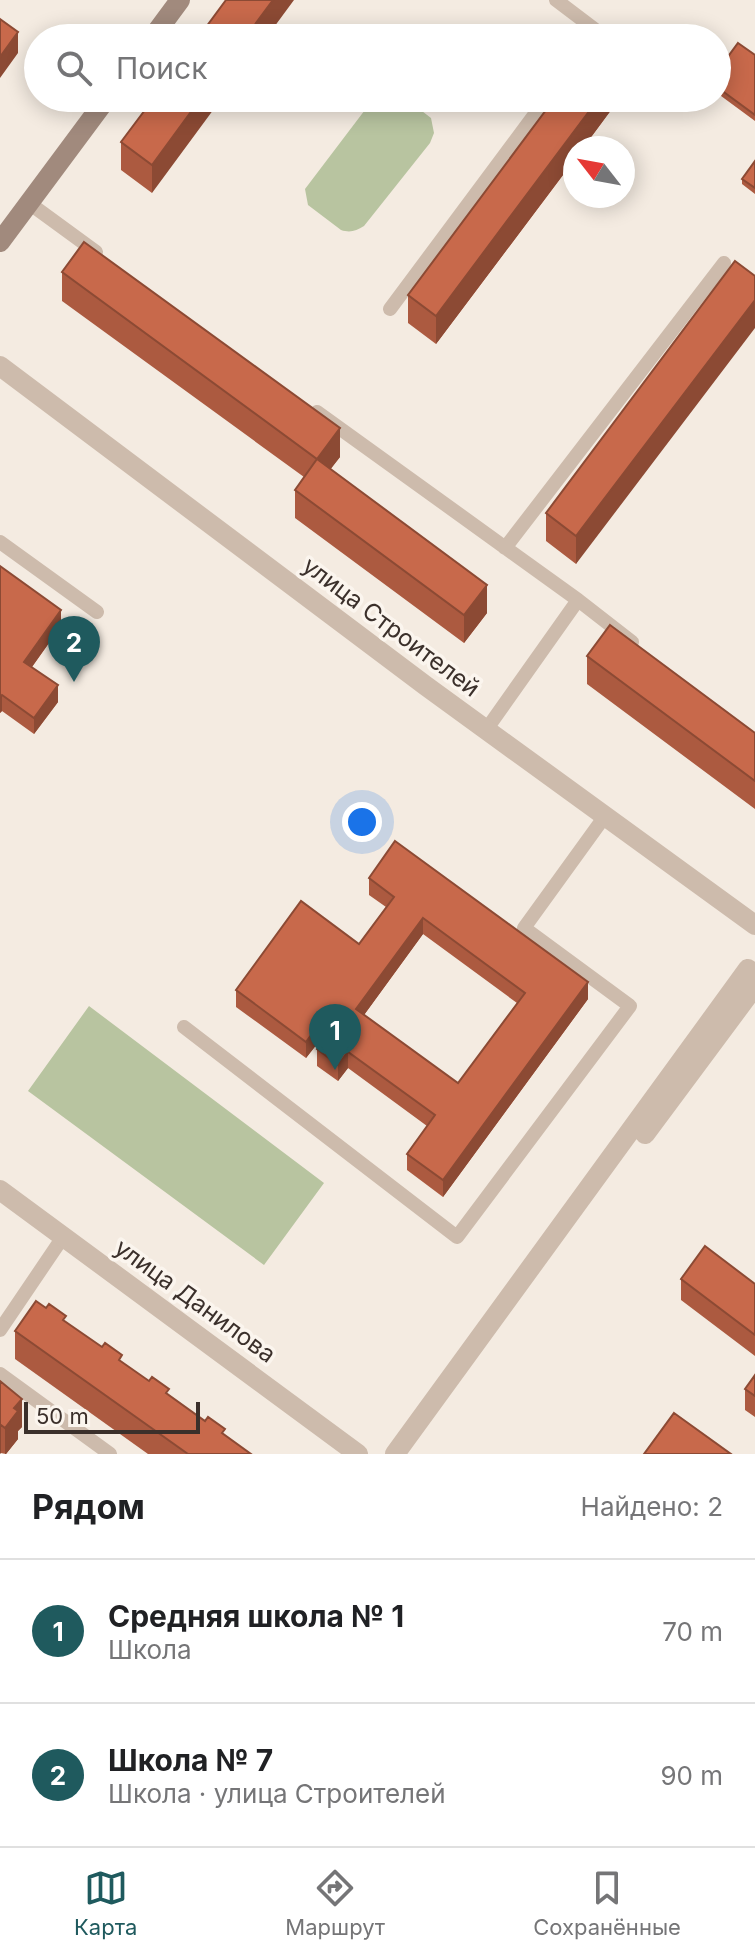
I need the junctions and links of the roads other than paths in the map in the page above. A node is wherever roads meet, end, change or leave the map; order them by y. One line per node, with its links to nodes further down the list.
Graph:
1 (180, 0): 3 (street)
2 (556, 0): 4 (lane)
3 (162, 24)
4 (588, 24)
5 (97, 112): 7 (street)
6 (537, 112): 11 (lane)
7 (29, 203): 8 (street); 10 (lane)
8 (0, 242)
9 (724, 263): 15 (lane)
10 (112, 264)
11 (390, 309)
12 (0, 366): 19 (street, улица Строителей)
13 (302, 401): 15 (lane)
14 (0, 542): 17 (lane)
15 (505, 548): 16 (lane)
16 (578, 600): 18 (lane); 19 (lane)
17 (97, 612)
18 (648, 654)
19 (486, 730): 20 (street, улица Строителей)
20 (605, 816): 21 (street, улица Строителей); 23 (lane)
21 (755, 925)
22 (752, 978): 30 (street); 31 (street)
23 (184, 1027)
24 (0, 1190): 25 (street, улица Данилова)
25 (63, 1237): 26 (lane); 29 (street, улица Данилова)
26 (0, 1330)
27 (0, 1374): 28 (lane)
28 (108, 1453)
29 (358, 1454)
30 (395, 1454)
31 (405, 1454)

